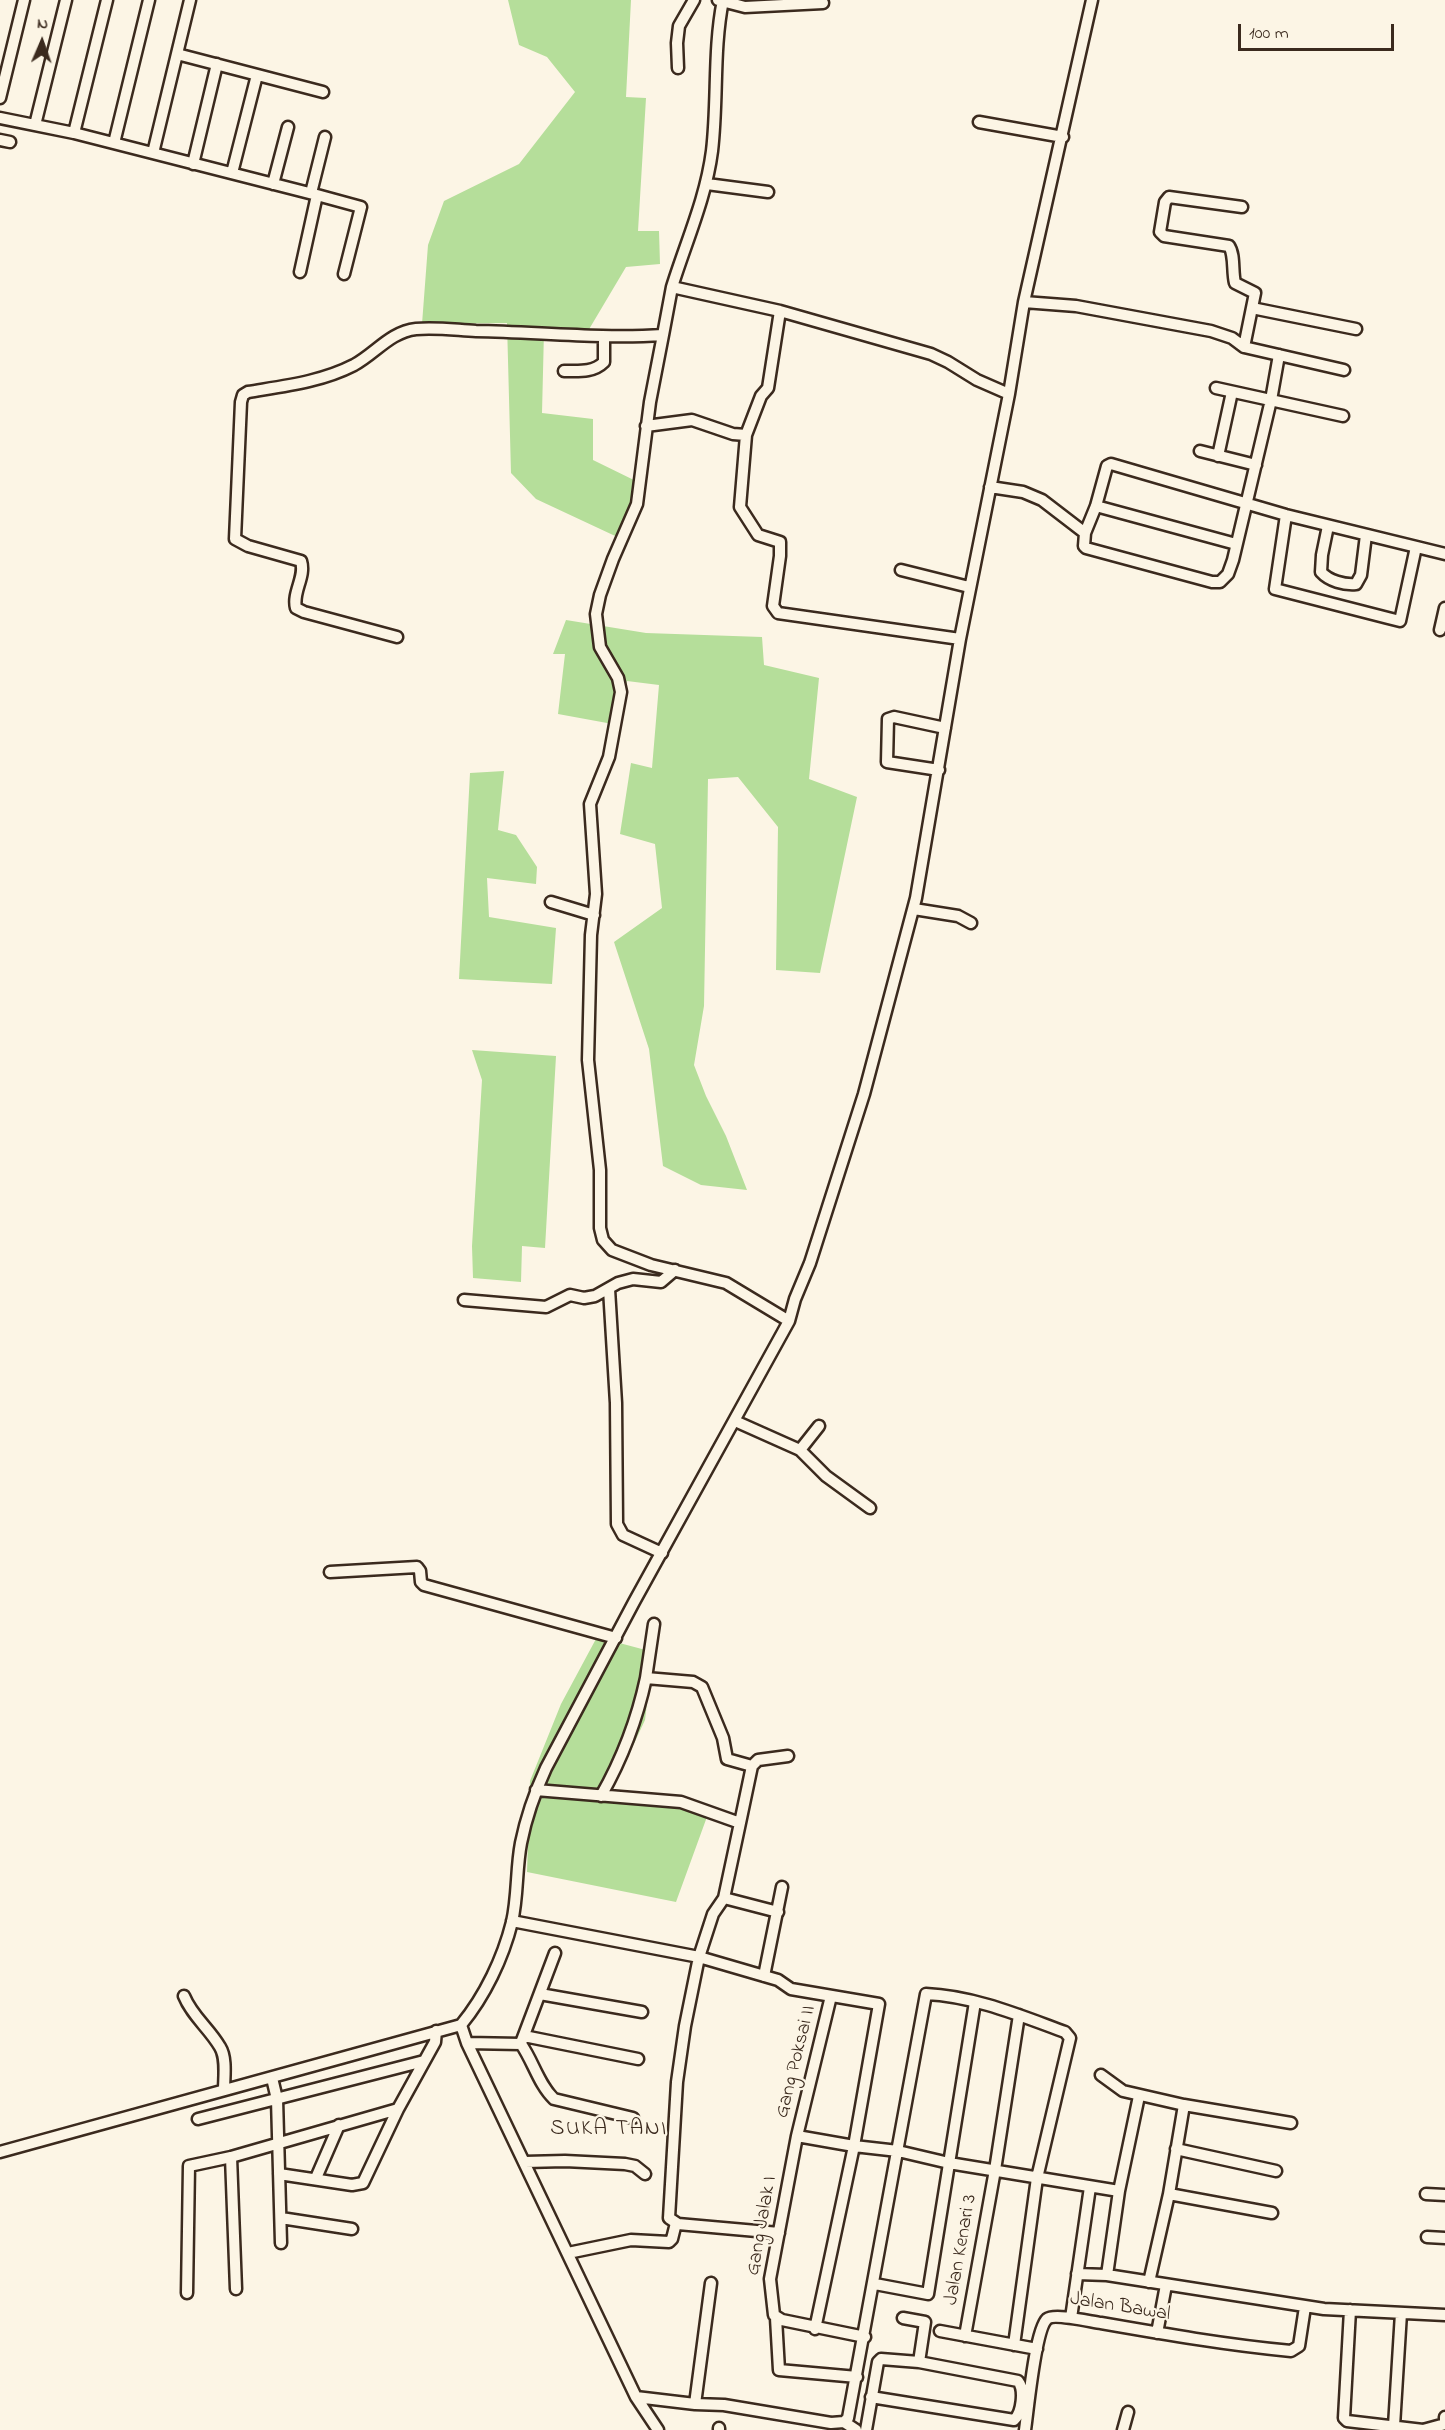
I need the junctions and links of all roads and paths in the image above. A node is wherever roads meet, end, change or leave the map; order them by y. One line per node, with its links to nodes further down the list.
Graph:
1 (24, 0): 16 (street)
2 (66, 0): 19 (street)
3 (107, 0): 21 (street)
4 (149, 0): 24 (street)
5 (190, 0): 11 (street)
6 (694, 0): 13 (street)
7 (1092, 0): 23 (street)
8 (722, 1): 9 (street); 29 (street)
9 (772, 3): 10 (street)
10 (823, 3)
11 (177, 54): 12 (street); 25 (street)
12 (217, 64): 14 (street); 26 (street)
13 (678, 68)
14 (257, 75): 15 (street); 27 (street)
15 (323, 92)
16 (0, 98)
17 (0, 117): 19 (street)
18 (979, 122): 23 (street)
19 (35, 124): 21 (street)
20 (288, 127): 28 (street)
21 (74, 133): 24 (street)
22 (324, 137): 31 (street)
23 (1063, 137): 36 (street)
24 (114, 143): 25 (street)
25 (153, 153): 26 (street)
26 (193, 164): 27 (street)
27 (232, 173): 28 (street)
28 (273, 184): 31 (street)
29 (707, 184): 30 (street); 35 (street)
30 (768, 192)
31 (314, 194): 33 (street); 34 (street)
32 (1242, 207): 37 (street)
33 (300, 272)
34 (344, 274)
35 (672, 287): 38 (street); 40 (street)
36 (1024, 302): 42 (street); 48 (street)
37 (1252, 308): 39 (street); 42 (street)
38 (780, 311): 48 (street); 52 (street)
39 (1356, 329)
40 (663, 335): 41 (street); 51 (street)
41 (604, 337): 45 (street); 70 (street)
42 (1244, 347): 43 (street)
43 (1279, 355): 44 (street); 49 (street)
44 (1344, 370)
45 (564, 371)
46 (1216, 388): 47 (street)
47 (1232, 392): 49 (street); 54 (street)
48 (1009, 394): 56 (street)
49 (1271, 400): 50 (street); 55 (street)
50 (1343, 416)
51 (646, 426): 52 (street); 76 (street)
52 (746, 435): 71 (street)
53 (1200, 451): 54 (street)
54 (1218, 456): 55 (street)
55 (1256, 465): 57 (street)
56 (990, 487): 61 (street); 67 (street)
57 (1246, 503): 58 (street); 59 (street); 63 (street)
58 (1096, 506): 61 (street); 63 (street)
59 (1286, 514): 60 (street); 64 (street)
60 (1328, 526): 62 (street); 62 (street)
61 (1085, 533): 63 (street)
62 (1366, 535): 64 (street)
63 (1236, 544)
64 (1416, 547): 65 (street)
65 (1445, 554)
66 (901, 570): 67 (street)
67 (969, 587): 71 (street)
68 (1445, 608): 69 (street)
69 (1440, 630)
70 (397, 637)
71 (960, 639): 72 (street)
72 (945, 728): 73 (street); 73 (street)
73 (939, 770): 75 (street)
74 (551, 902): 76 (street)
75 (914, 909): 77 (street); 81 (street)
76 (594, 915): 78 (street)
77 (971, 923)
78 (675, 1270): 79 (street); 81 (street)
79 (609, 1289): 80 (street); 86 (street)
80 (464, 1300)
81 (789, 1321): 82 (street)
82 (735, 1421): 84 (street); 86 (street)
83 (819, 1426): 84 (street)
84 (800, 1450): 85 (street)
85 (870, 1508)
86 (662, 1553): 89 (street)
87 (330, 1572): 89 (street)
88 (654, 1624): 90 (street)
89 (616, 1638): 93 (street)
90 (646, 1678): 92 (street); 94 (street)
91 (788, 1756): 92 (street)
92 (752, 1766): 95 (street)
93 (536, 1790): 94 (street); 99 (street)
94 (601, 1796): 95 (street)
95 (740, 1823): 97 (street)
96 (782, 1887): 98 (street)
97 (724, 1898): 98 (street); 101 (street)
98 (778, 1912): 102 (street)
99 (512, 1921): 101 (street); 109 (street)
100 (555, 1953): 103 (street)
101 (699, 1957): 102 (street); 147 (street)
102 (764, 1976): 105 (street)
103 (540, 1994): 107 (street); 111 (street)
104 (184, 1996): 116 (street)
105 (831, 1996): 125 (street, Gang Poksai II); 127 (street)
106 (975, 2002): 108 (street); 129 (street); 133 (street)
107 (642, 2012)
108 (1019, 2015): 134 (street, Jalan Kenari 3); 139 (street)
109 (461, 2025): 110 (street); 112 (street)
110 (436, 2031): 113 (street); 117 (street)
111 (523, 2040): 112 (street); 114 (street); 121 (street)
112 (467, 2043): 132 (street)
113 (427, 2057): 117 (street); 120 (street)
114 (638, 2059)
115 (1101, 2075): 118 (street)
116 (224, 2090): 117 (street); 130 (street)
117 (275, 2090): 122 (street); 126 (street)
118 (1139, 2096): 119 (street); 141 (street)
119 (1184, 2105): 123 (street); 128 (street)
120 (398, 2109): 124 (street); 138 (street)
121 (633, 2118)
122 (198, 2119)
123 (1291, 2123)
124 (339, 2125): 126 (street); 138 (street)
125 (797, 2136): 127 (street); 149 (street, Gang Jalak I)
126 (278, 2141): 131 (street); 136 (street)
127 (854, 2146): 129 (street); 169 (street)
128 (1176, 2149): 135 (street); 142 (street)
129 (898, 2151): 133 (street); 158 (street)
130 (0, 2152)
131 (231, 2157): 160 (street); 161 (street)
132 (525, 2162): 137 (street); 153 (street)
133 (949, 2163): 134 (street); 158 (street)
134 (995, 2170): 139 (street); 172 (street, Jalan Kenari 3)
135 (1276, 2170)
136 (279, 2174): 138 (street); 146 (street)
137 (645, 2174)
138 (316, 2178)
139 (1037, 2178): 140 (street); 174 (street)
140 (1090, 2187): 141 (street); 154 (street)
141 (1119, 2191): 155 (street)
142 (1169, 2194): 145 (street); 156 (street)
143 (1426, 2194): 144 (street)
144 (1445, 2195)
145 (1272, 2213)
146 (281, 2218): 148 (street); 152 (street)
147 (676, 2223): 149 (street); 153 (street)
148 (352, 2229)
149 (779, 2233): 166 (street, Gang Jalak I)
150 (1427, 2237): 151 (street)
151 (1445, 2238)
152 (281, 2243)
153 (568, 2253): 178 (street)
154 (1077, 2274): 155 (street); 168 (street)
155 (1107, 2274): 156 (street)
156 (1149, 2282): 159 (street)
157 (711, 2283): 180 (street)
158 (874, 2284): 173 (street)
159 (1166, 2285): 162 (street); 171 (street)
160 (236, 2289)
161 (187, 2293)
162 (1305, 2307): 163 (street); 171 (street, Jalan Bawal)
163 (1350, 2310): 164 (street); 184 (street)
164 (1401, 2313): 165 (street); 184 (street)
165 (1445, 2315)
166 (776, 2318): 169 (street); 177 (street, Gang Jalak I)
167 (903, 2318): 176 (street)
168 (1071, 2318): 171 (street, Jalan Bawal); 175 (street, Jalan Bawal)
169 (815, 2329): 173 (street)
170 (940, 2331): 172 (street)
171 (1157, 2333)
172 (964, 2336): 174 (street)
173 (865, 2337): 177 (street)
174 (1014, 2345): 175 (street)
175 (1037, 2349): 188 (street, Jalan Bawal)
176 (919, 2362): 179 (street); 179 (street)
177 (857, 2377): 183 (street)
178 (636, 2397): 180 (street); 185 (street)
179 (872, 2397): 187 (street)
180 (694, 2404): 183 (street)
181 (1128, 2412): 189 (street)
182 (1445, 2417): 184 (street)
183 (844, 2422): 186 (street)
184 (1394, 2426)
185 (658, 2430)
186 (855, 2430)
187 (866, 2430)
188 (1025, 2430)
189 (1123, 2430)

